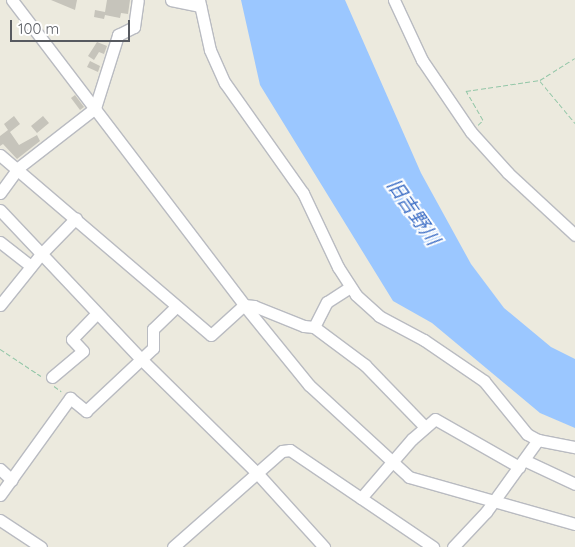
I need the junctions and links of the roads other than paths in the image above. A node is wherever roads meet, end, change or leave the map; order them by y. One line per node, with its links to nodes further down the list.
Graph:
1 (12, 0): 6 (street)
2 (138, 0): 6 (street)
3 (171, 0): 5 (street)
4 (394, 0): 12 (street)
5 (199, 3): 16 (street)
6 (95, 108): 8 (street); 18 (street)
7 (0, 155): 8 (street)
8 (18, 168): 9 (street); 11 (street)
9 (0, 193)
10 (0, 210): 14 (street)
11 (76, 218): 14 (street); 19 (street)
12 (575, 234)
13 (0, 242): 15 (street)
14 (41, 254): 15 (street); 20 (street)
15 (31, 266): 17 (street)
16 (350, 287): 21 (street); 25 (street)
17 (0, 305)
18 (244, 306): 19 (street); 21 (street); 27 (street)
19 (176, 307): 22 (street)
20 (97, 313): 22 (street); 23 (street)
21 (314, 327): 24 (street)
22 (142, 360): 30 (street); 31 (street)
23 (52, 378)
24 (425, 427): 27 (street); 28 (street)
25 (538, 440): 26 (street); 28 (street)
26 (575, 446)
27 (393, 461): 34 (street); 35 (street)
28 (521, 464): 32 (street); 35 (street)
29 (0, 469): 31 (street)
30 (257, 473): 34 (street); 39 (street); 40 (street)
31 (12, 480): 33 (street)
32 (575, 484)
33 (0, 495)
34 (361, 498): 41 (street)
35 (495, 500): 37 (street); 42 (street)
36 (0, 520): 38 (street)
37 (575, 524)
38 (35, 545)
39 (173, 547)
40 (324, 547)
41 (433, 547)
42 (453, 547)

